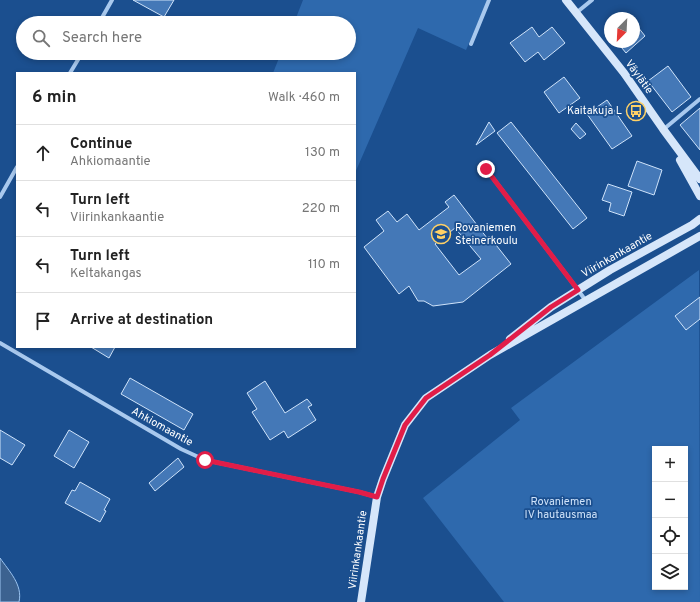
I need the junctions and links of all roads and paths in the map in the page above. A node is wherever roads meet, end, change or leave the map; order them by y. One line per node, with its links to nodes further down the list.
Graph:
1 (112, 0): 6 (street)
2 (489, 0): 7 (street)
3 (566, 0): 5 (street, Väylätie)
4 (592, 0): 5 (street)
5 (575, 13): 11 (street, Väylätie)
6 (103, 16)
7 (471, 44)
8 (78, 60): 9 (street)
9 (71, 72)
10 (700, 99): 11 (street)
11 (663, 129): 14 (street, Väylätie); 15 (street, Väylätie)
12 (16, 169): 16 (street)
13 (486, 169): 19 (street)
14 (700, 179)
15 (700, 196)
16 (0, 197)
17 (700, 219): 19 (street, Viirinkankaantie)
18 (700, 236): 20 (street, Viirinkankaantie)
19 (578, 290): 20 (street); 22 (street, Viirinkankaantie)
20 (586, 301): 22 (street, Viirinkankaantie)
21 (0, 343): 23 (street, Ahkiomaantie)
22 (490, 355): 23 (street, Viirinkankaantie)
23 (377, 497): 24 (street, Viirinkankaantie)
24 (361, 602)

